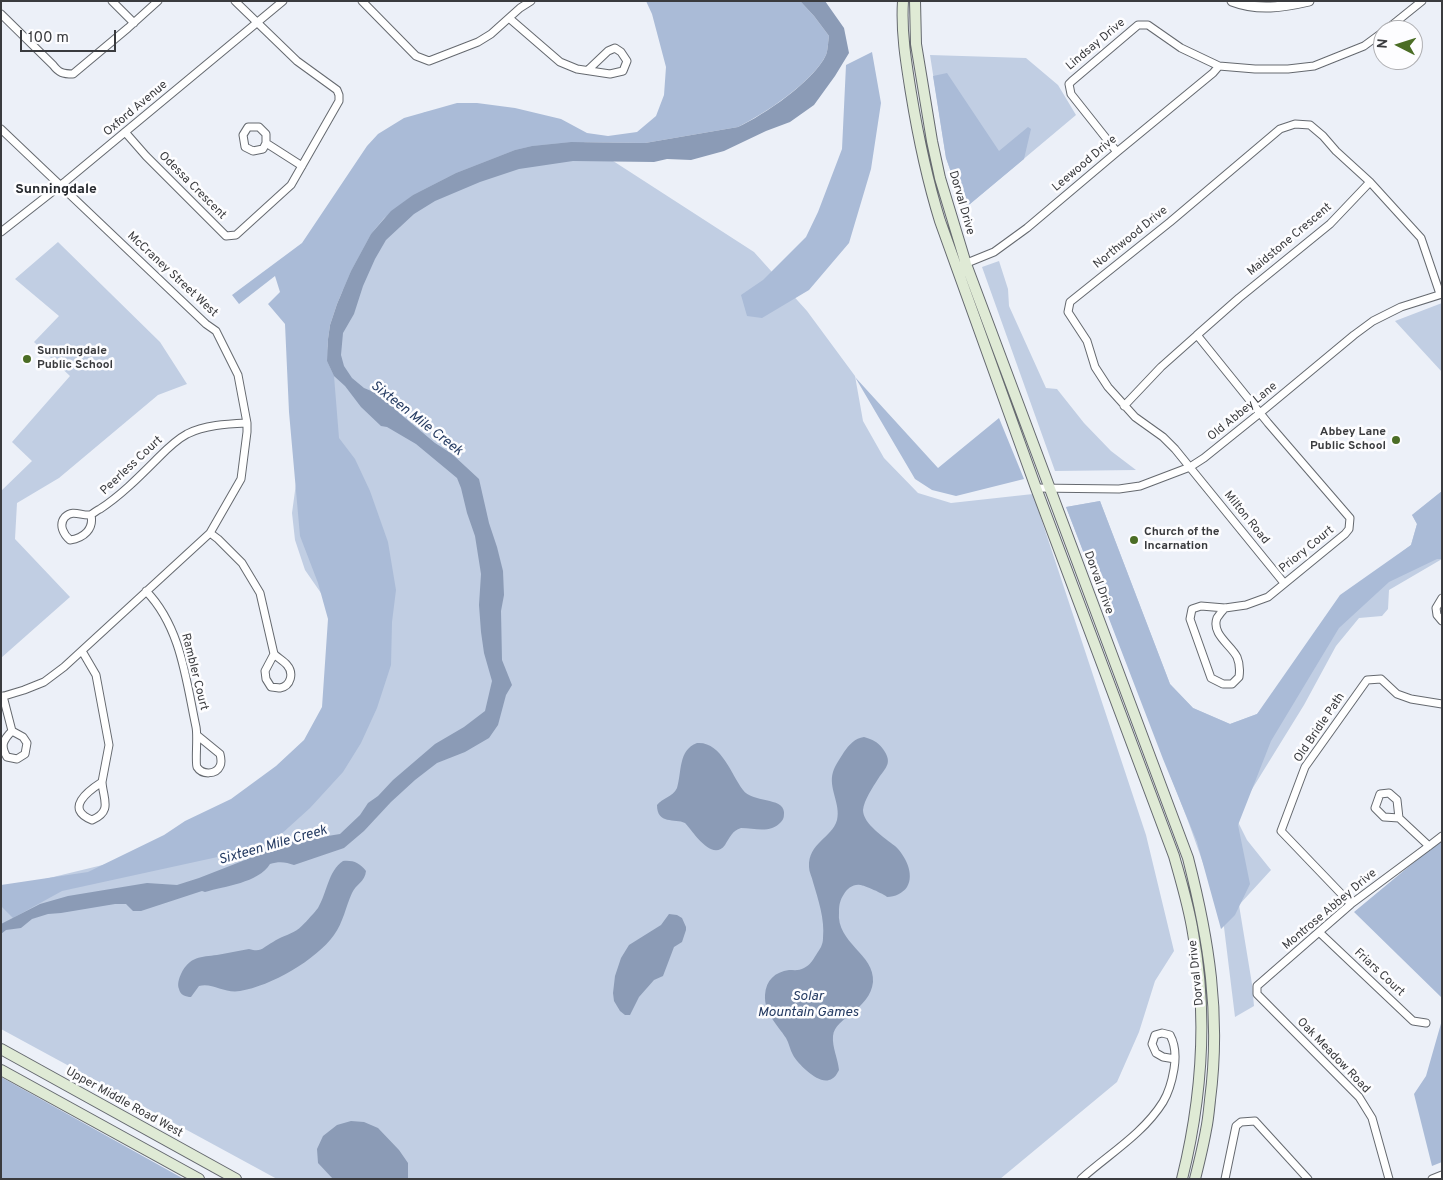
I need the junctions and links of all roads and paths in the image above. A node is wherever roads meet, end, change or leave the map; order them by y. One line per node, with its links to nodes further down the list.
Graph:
1 (112, 1): 15 (street)
2 (158, 1): 15 (street)
3 (235, 1): 16 (street)
4 (283, 1): 16 (street, Oxford Avenue)
5 (362, 1): 13 (street)
6 (531, 1): 13 (street)
7 (903, 1): 28 (main road, Dorval Drive)
8 (915, 1): 28 (main road, Dorval Drive)
9 (1232, 1): 10 (street)
10 (1309, 1)
11 (1422, 1): 14 (street)
12 (1, 14): 15 (street)
13 (509, 18): 19 (street)
14 (1398, 20)
15 (134, 22)
16 (258, 22): 21 (street, Oxford Avenue); 24 (street, Odessa Crescent)
17 (1373, 39): 18 (street, Lindsay Drive)
18 (1219, 66): 23 (street, Leewood Drive); 23 (street, Lindsay Drive)
19 (588, 70): 19 (street)
20 (1, 129): 26 (street, McCraney Street West)
21 (125, 132): 24 (street, Odessa Crescent); 26 (street, Oxford Avenue)
22 (266, 143): 24 (street)
23 (1117, 152): 28 (street, Leewood Drive)
24 (302, 166)
25 (1370, 182): 29 (street); 30 (street, Maidstone Crescent); 31 (street, Northwood Drive)
26 (60, 186): 27 (street, Oxford Avenue); 33 (street, McCraney Street West)
27 (1, 232)
28 (961, 265): 35 (main road, Dorval Drive); 36 (main road, Dorval Drive)
29 (1441, 294): 32 (street, Old Abbey Lane)
30 (1197, 335): 31 (street, Maidstone Crescent); 32 (street)
31 (1124, 406): 34 (street, Northwood Drive)
32 (1260, 413): 34 (street, Old Abbey Lane); 39 (street, Priory Court)
33 (247, 423): 37 (street, Peerless Court); 38 (street, McCraney Street West)
34 (1190, 467): 36 (street, Old Abbey Lane); 39 (street, Milton Road)
35 (1036, 488): 36 (street, Old Abbey Lane); 65 (main road, Dorval Drive)
36 (1050, 489): 66 (main road, Dorval Drive)
37 (91, 515): 37 (street)
38 (210, 533): 40 (street, McCraney Street West); 45 (street)
39 (1284, 583): 42 (street, Priory Court)
40 (146, 591): 44 (street, McCraney Street West); 49 (street, Rambler Court)
41 (1442, 598): 43 (street)
42 (1224, 608): 42 (street, Priory Court)
43 (1442, 621)
44 (82, 651): 46 (street, McCraney Street West); 50 (street)
45 (274, 654): 45 (street)
46 (2, 697): 48 (street)
47 (1442, 704): 54 (street, Old Bridle Path)
48 (12, 731)
49 (198, 736): 49 (street, Rambler Court)
50 (102, 782): 50 (street)
51 (1399, 818): 53 (street)
52 (1442, 836): 53 (street, Montrose Abbey Drive)
53 (1429, 846): 54 (street, Montrose Abbey Drive)
54 (1351, 904): 55 (street, Montrose Abbey Drive)
55 (1319, 932): 56 (street, Montrose Abbey Drive); 57 (street, Friars Court)
56 (1257, 986): 69 (street, Oak Meadow Road)
57 (1426, 1024)
58 (1, 1049): 63 (main road, Upper Middle Road West)
59 (1175, 1059): 64 (street)
60 (1, 1070): 62 (main road)
61 (1442, 1175): 70 (street)
62 (198, 1179)
63 (236, 1179)
64 (1081, 1179)
65 (1182, 1179)
66 (1195, 1179)
67 (1225, 1179): 68 (street)
68 (1308, 1179)
69 (1389, 1179)
70 (1432, 1179)

